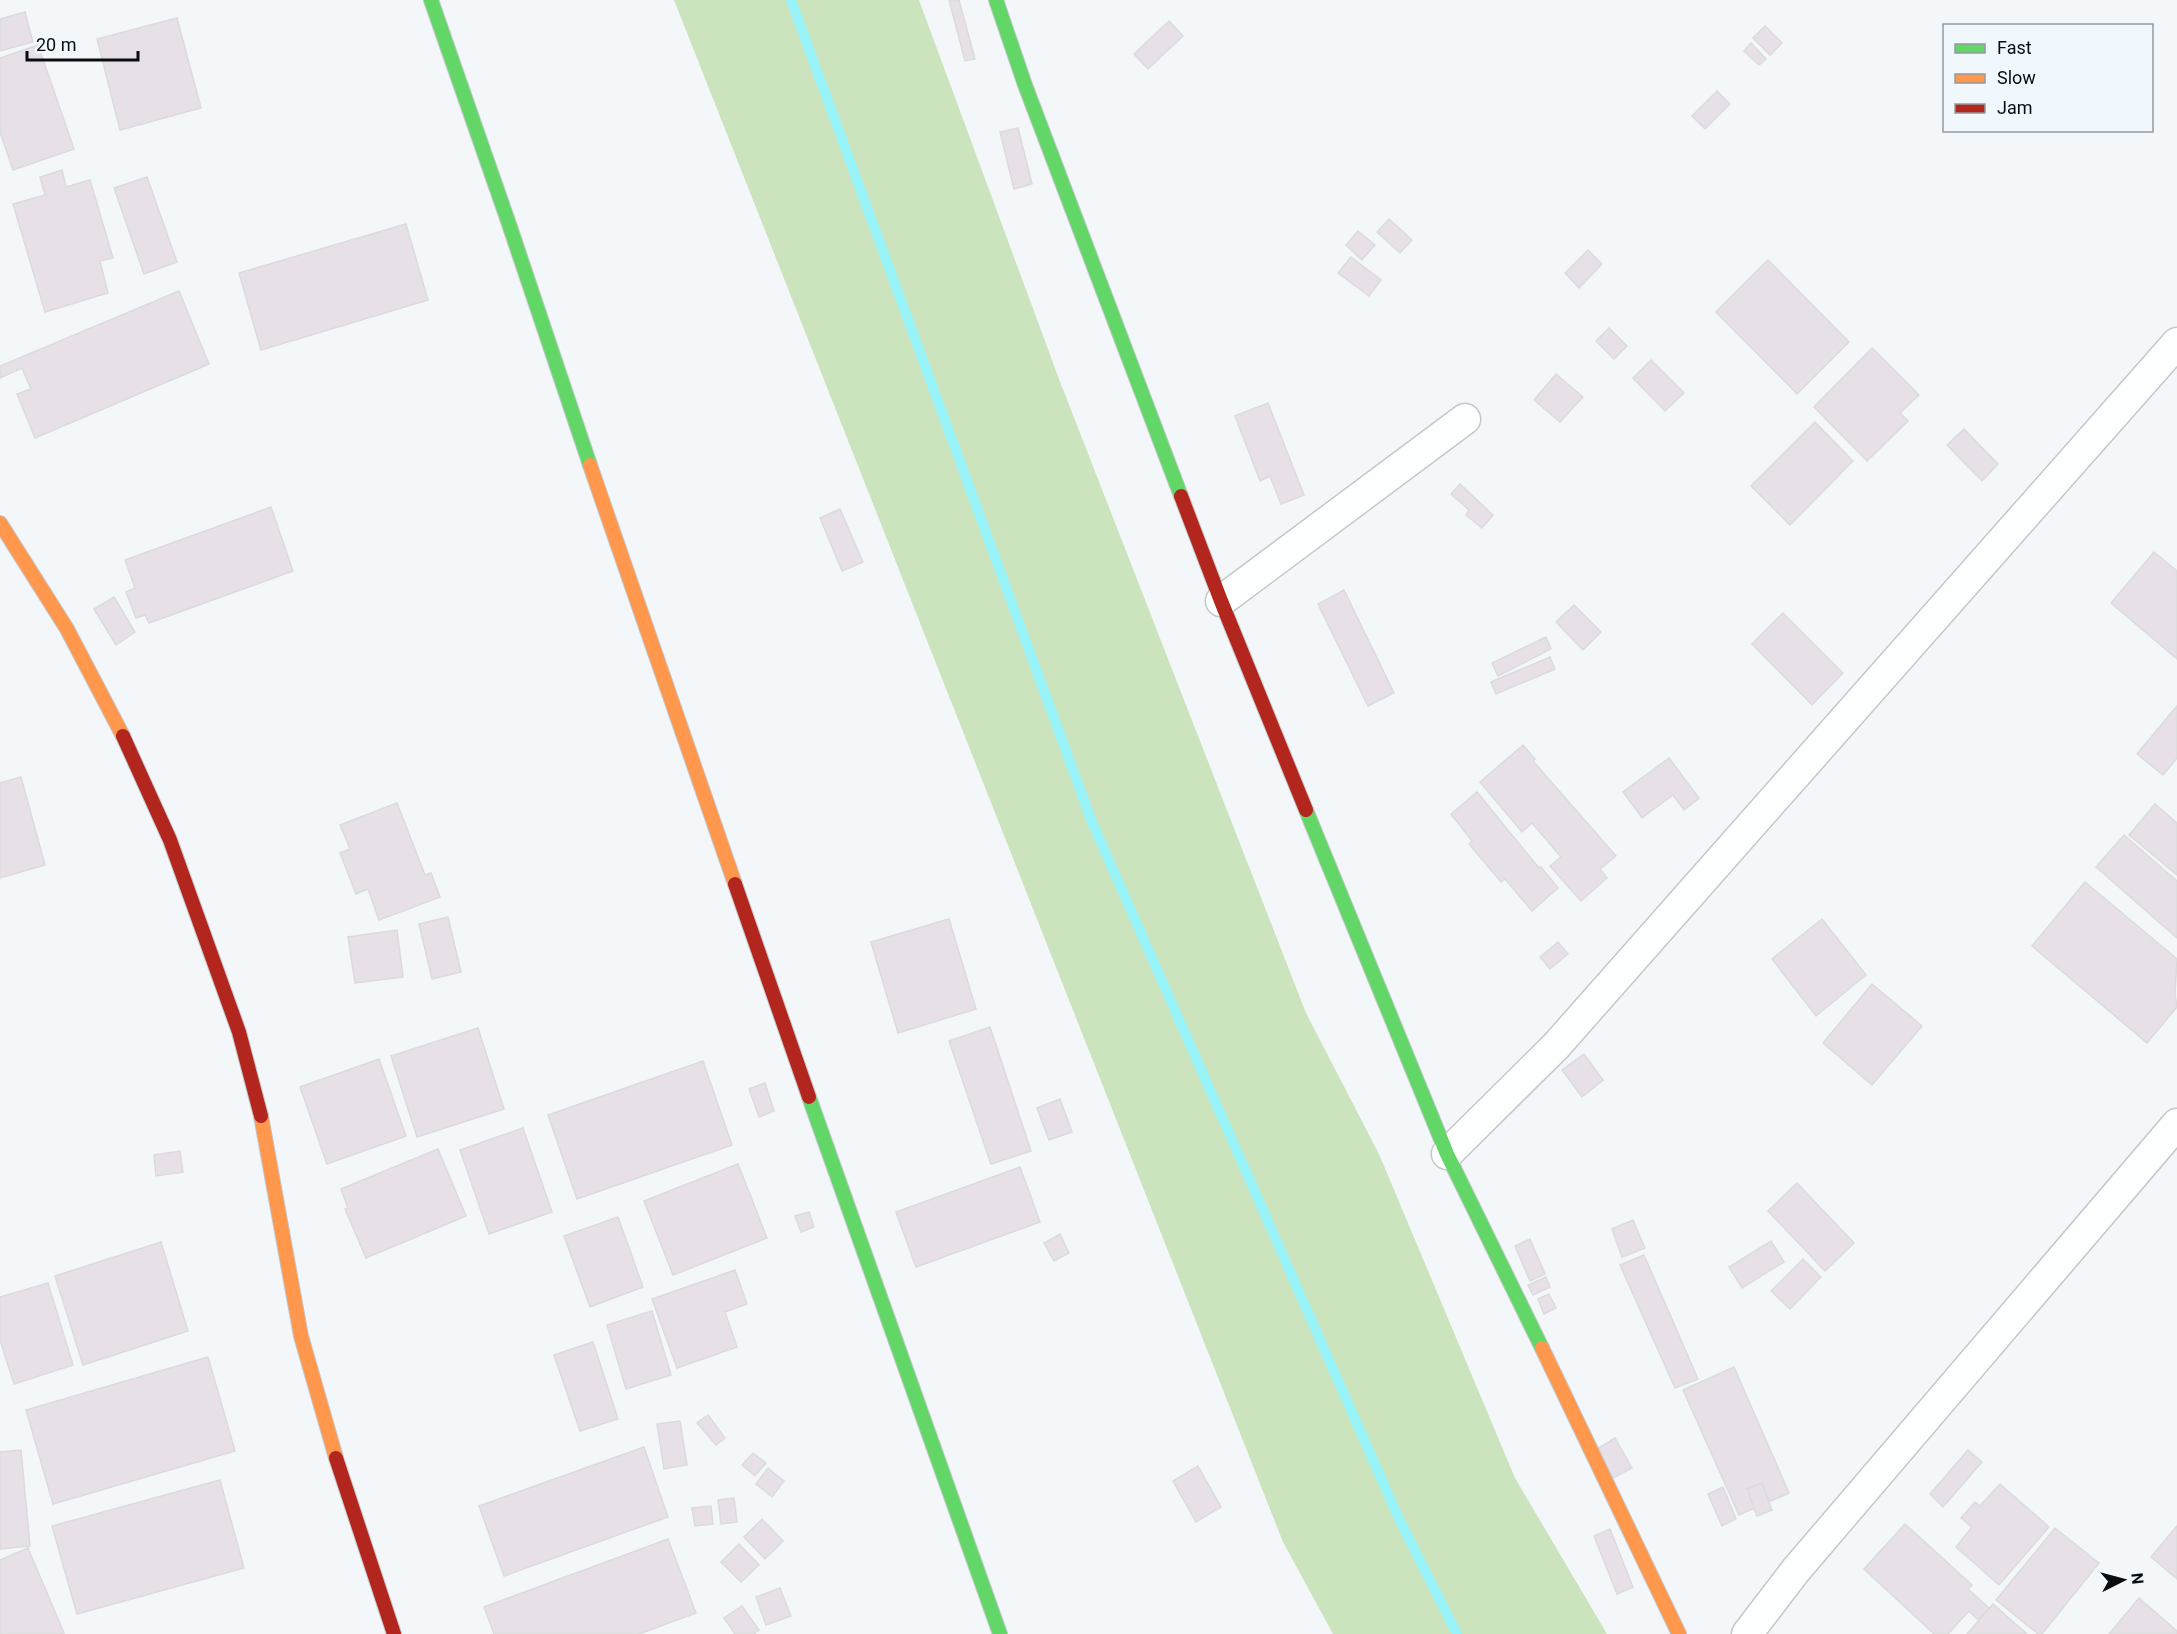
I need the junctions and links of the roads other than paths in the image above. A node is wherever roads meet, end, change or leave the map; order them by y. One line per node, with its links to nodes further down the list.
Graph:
1 (431, 0): 10 (street)
2 (996, 0): 6 (street)
3 (2177, 343): 8 (street)
4 (1465, 419): 6 (street)
5 (0, 523): 9 (street)
6 (1221, 602): 8 (street)
7 (2177, 1124): 12 (street)
8 (1447, 1154): 11 (street)
9 (394, 1634)
10 (1000, 1634)
11 (1678, 1634)
12 (1747, 1634)

